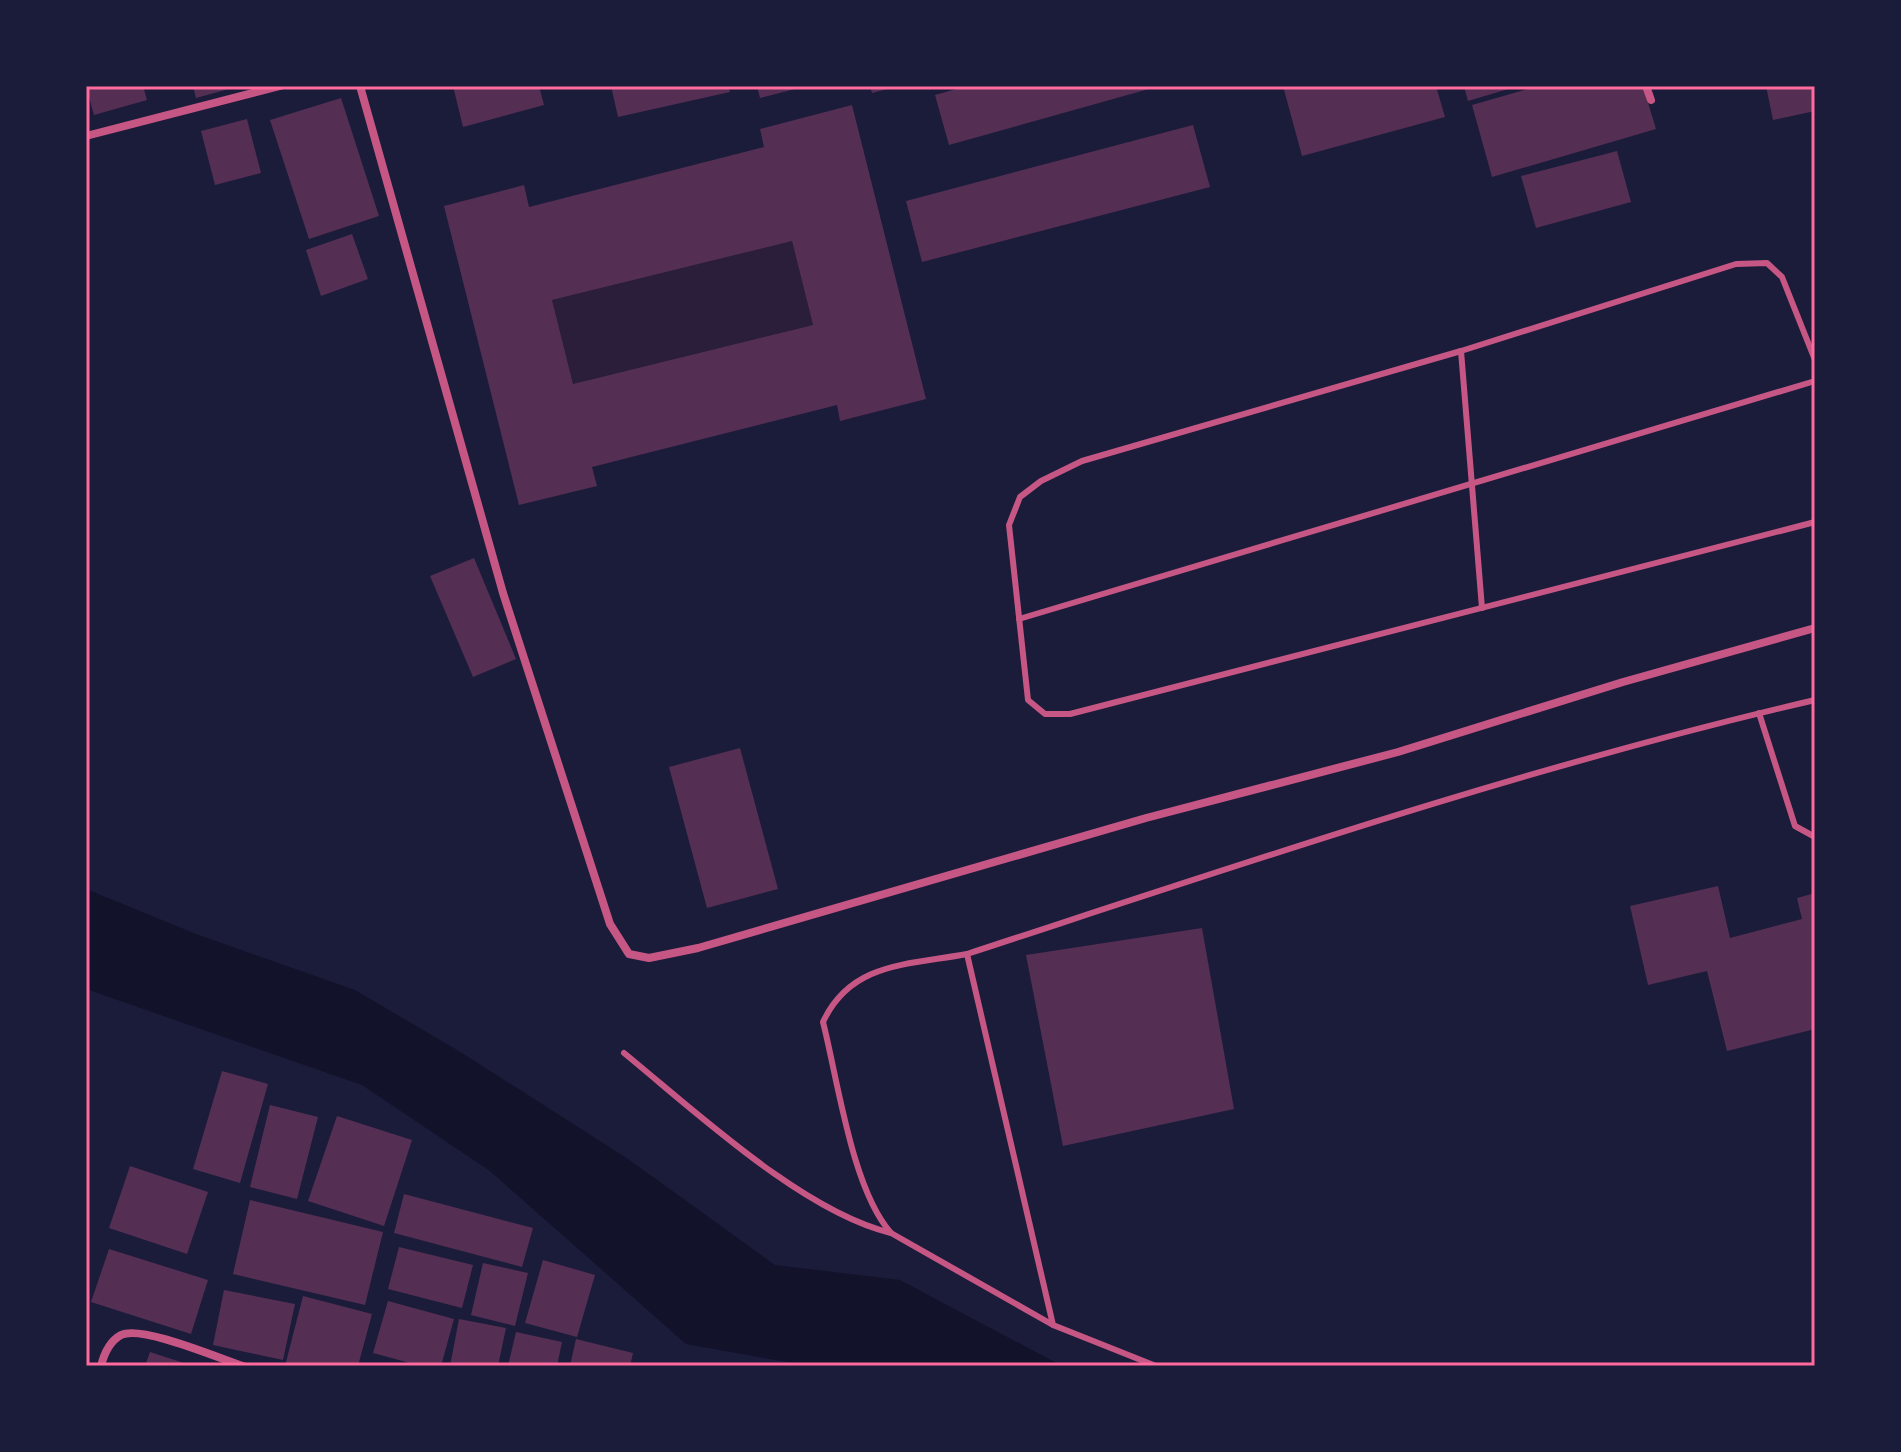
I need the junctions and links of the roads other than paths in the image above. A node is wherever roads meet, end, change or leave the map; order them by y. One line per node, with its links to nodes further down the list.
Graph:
1 (280, 86): 5 (street)
2 (360, 86): 13 (street)
3 (1646, 86): 4 (street)
4 (1651, 100)
5 (86, 136)
6 (1461, 351): 7 (lane); 9 (lane); 12 (lane)
7 (1815, 360)
8 (1815, 381): 9 (lane)
9 (1471, 484): 11 (lane); 12 (lane)
10 (1815, 522): 11 (lane)
11 (1482, 608): 12 (lane)
12 (1019, 619)
13 (1815, 628)
14 (1815, 700): 15 (lane)
15 (1759, 713): 16 (lane); 17 (lane)
16 (1815, 837)
17 (967, 954): 19 (lane); 20 (lane)
18 (624, 1053): 19 (lane)
19 (891, 1233): 20 (lane)
20 (1053, 1325): 23 (lane)
21 (101, 1366): 22 (street)
22 (243, 1366)
23 (1156, 1366)

